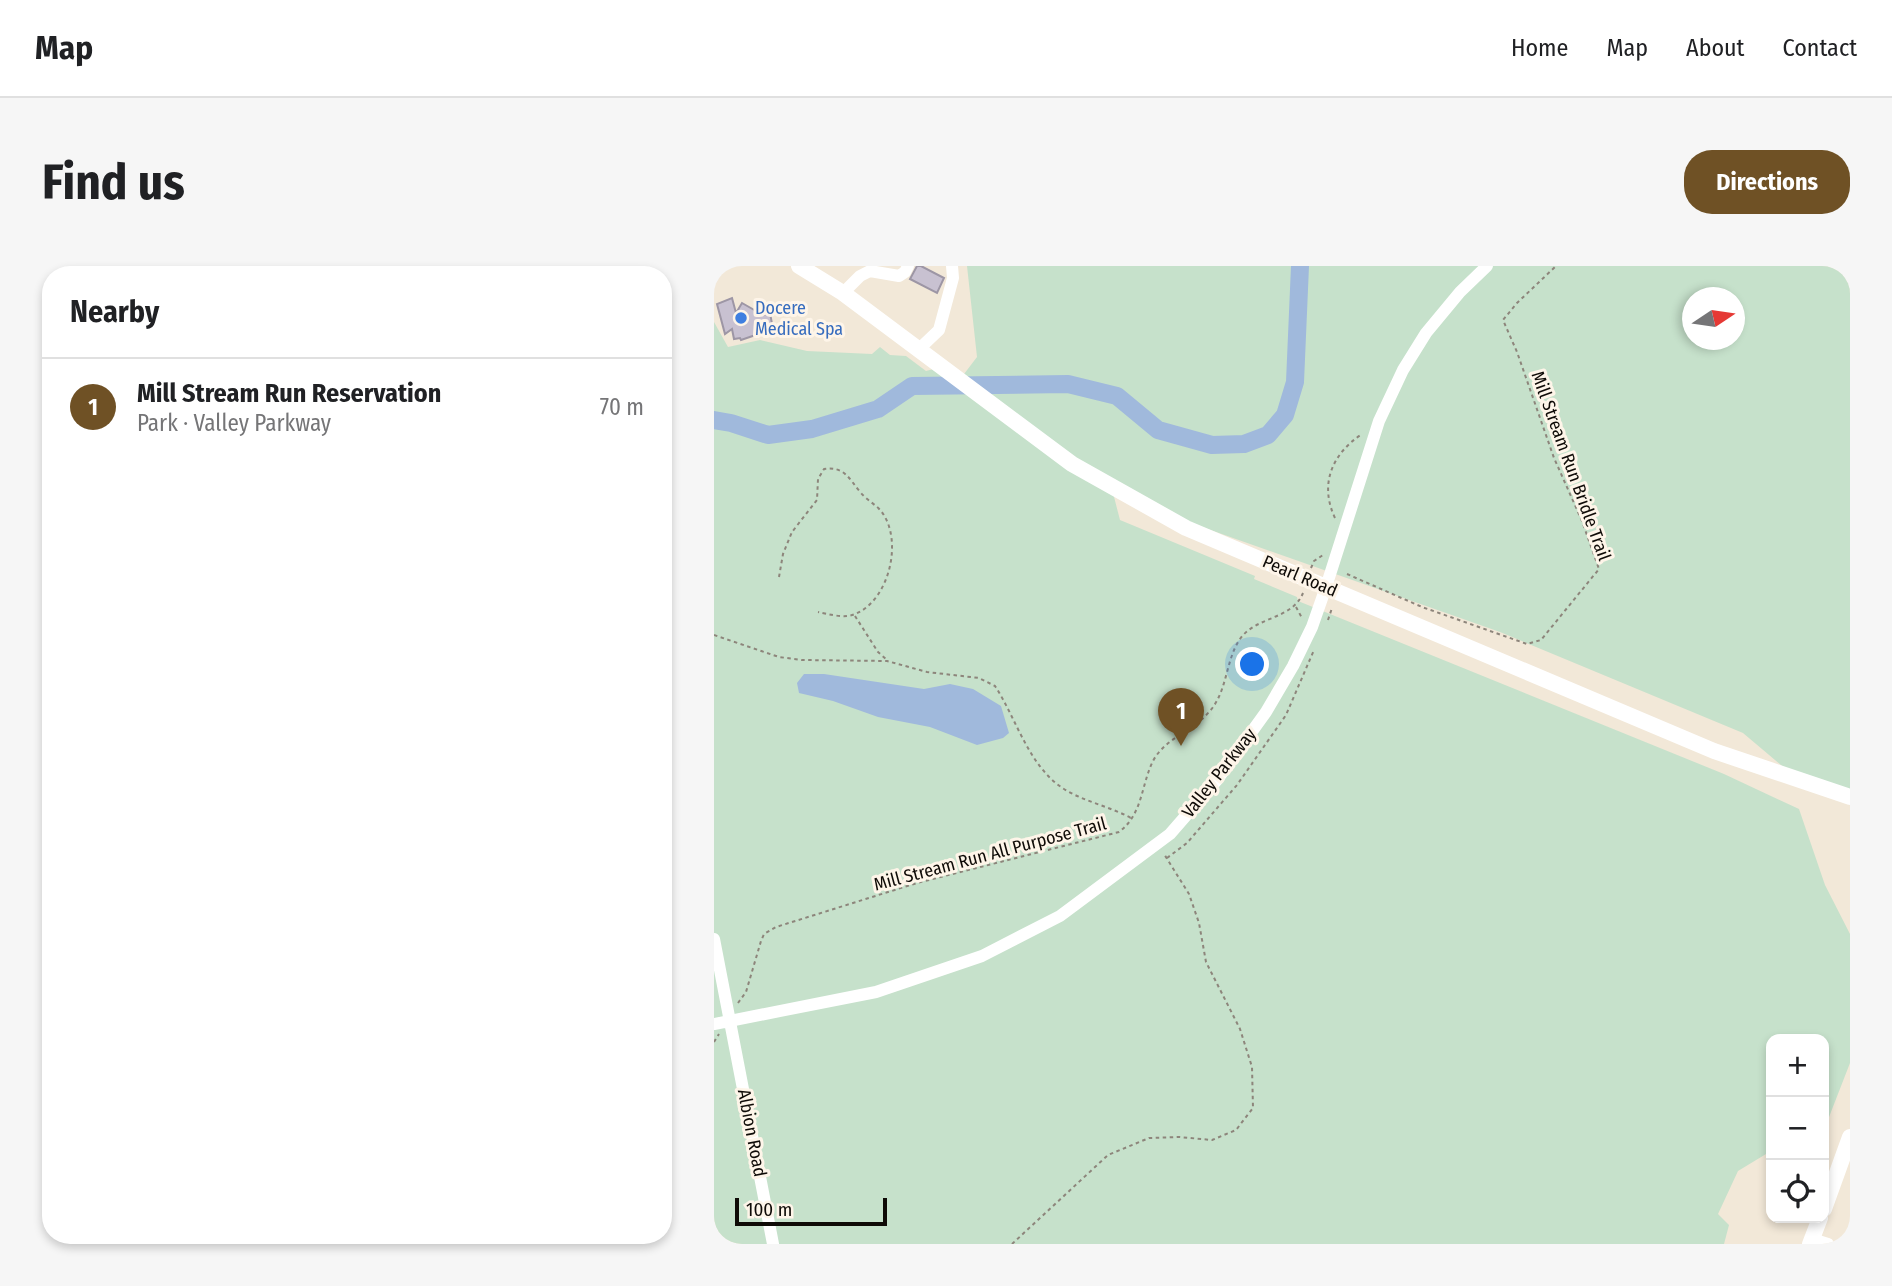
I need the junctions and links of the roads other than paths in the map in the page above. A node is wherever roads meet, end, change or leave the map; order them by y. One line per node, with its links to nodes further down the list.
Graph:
1 (799, 266): 5 (main road, Pearl Road)
2 (908, 266): 5 (street)
3 (952, 266): 6 (street)
4 (1487, 266): 7 (street, Valley Parkway)
5 (843, 293): 6 (main road, Pearl Road)
6 (918, 350): 7 (main road, Pearl Road)
7 (1326, 587): 8 (main road, Pearl Road); 10 (street, Valley Parkway)
8 (1850, 797)
9 (714, 939): 10 (street, Albion Road)
10 (731, 1021): 11 (street, Valley Parkway); 17 (street, Albion Road)
11 (716, 1027)
12 (1850, 1137): 13 (main road)
13 (1848, 1154): 14 (main road)
14 (1829, 1198)
15 (1819, 1223): 16 (main road)
16 (1817, 1242)
17 (773, 1244)

